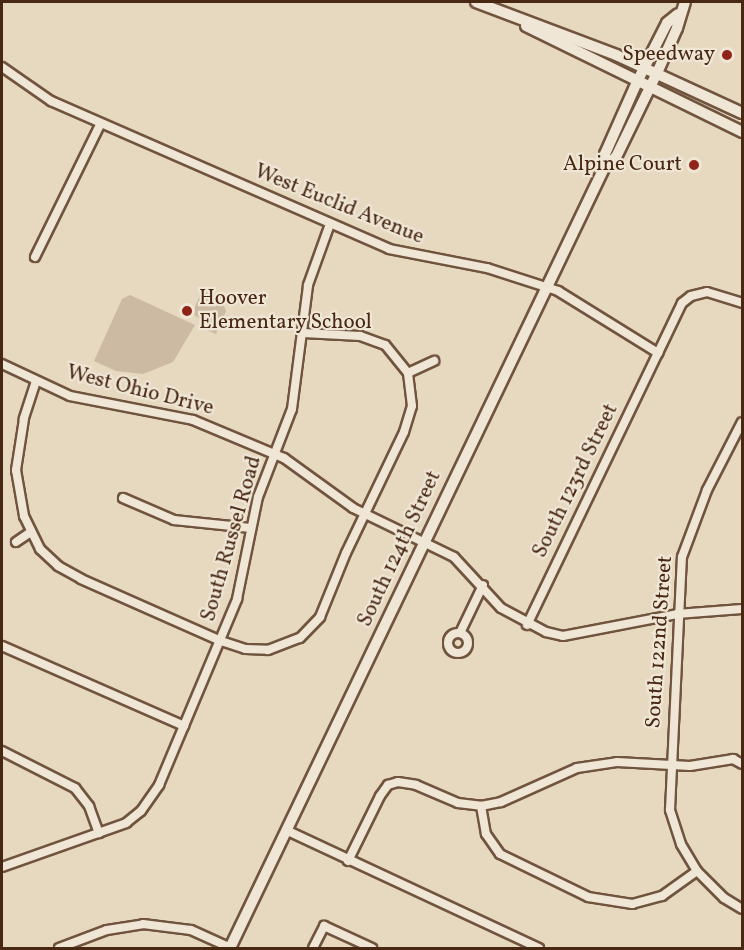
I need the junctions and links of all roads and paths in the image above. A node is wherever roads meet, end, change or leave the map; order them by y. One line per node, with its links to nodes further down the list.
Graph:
1 (476, 2): 4 (street)
2 (685, 2): 3 (street, South 124th Street)
3 (678, 14): 6 (street, South 124th Street); 7 (street, South 124th Street)
4 (519, 20): 6 (street); 8 (street)
5 (2, 67): 11 (street, West Euclid Avenue)
6 (644, 68): 7 (street); 8 (street, South 124th Street)
7 (657, 73): 9 (street, South 124th Street); 10 (street)
8 (637, 82): 9 (street); 13 (street, South 124th Street)
9 (650, 87): 12 (street); 13 (street, South 124th Street)
10 (742, 113)
11 (101, 123): 14 (street, West Euclid Avenue); 15 (street)
12 (742, 132)
13 (605, 166): 16 (street, South 124th Street)
14 (330, 224): 16 (street, West Euclid Avenue); 18 (street, South Russel Road)
15 (35, 257)
16 (546, 287): 19 (street, West Euclid Avenue); 31 (street, South 124th Street)
17 (742, 303): 19 (street)
18 (303, 333): 22 (street); 25 (street, South Russel Road)
19 (658, 353): 35 (street, South 123rd Street)
20 (434, 361): 22 (street)
21 (2, 364): 23 (street, West Ohio Drive)
22 (408, 373): 27 (street)
23 (36, 381): 25 (street, West Ohio Drive); 29 (street)
24 (742, 422): 34 (street, South 122nd Street)
25 (275, 453): 27 (street, West Ohio Drive); 28 (street, South Russel Road)
26 (123, 498): 28 (street)
27 (364, 514): 31 (street, West Ohio Drive); 37 (street)
28 (251, 528): 37 (street, South Russel Road)
29 (31, 532): 30 (street); 37 (street)
30 (16, 542)
31 (425, 542): 32 (street, West Ohio Drive); 44 (street, South 124th Street)
32 (483, 585): 35 (street, West Ohio Drive); 36 (street)
33 (742, 609): 34 (street, West Ohio Drive)
34 (677, 614): 35 (street, West Ohio Drive); 42 (street, South 122nd Street)
35 (527, 625)
36 (460, 633)
37 (221, 640): 39 (street, South Russel Road)
38 (2, 646): 39 (street)
39 (184, 726): 45 (street, South Russel Road)
40 (2, 752): 45 (street)
41 (742, 764): 42 (street)
42 (670, 765): 43 (street); 48 (street, South 122nd Street)
43 (480, 806): 46 (street); 48 (street)
44 (288, 831): 46 (street); 50 (street, South 124th Street)
45 (99, 833): 47 (street, South Russel Road)
46 (348, 861): 54 (street)
47 (2, 867)
48 (697, 871): 49 (street, South 122nd Street)
49 (742, 909)
50 (231, 947): 51 (street)
51 (59, 948)
52 (313, 948): 53 (street)
53 (372, 948)
54 (539, 948)

